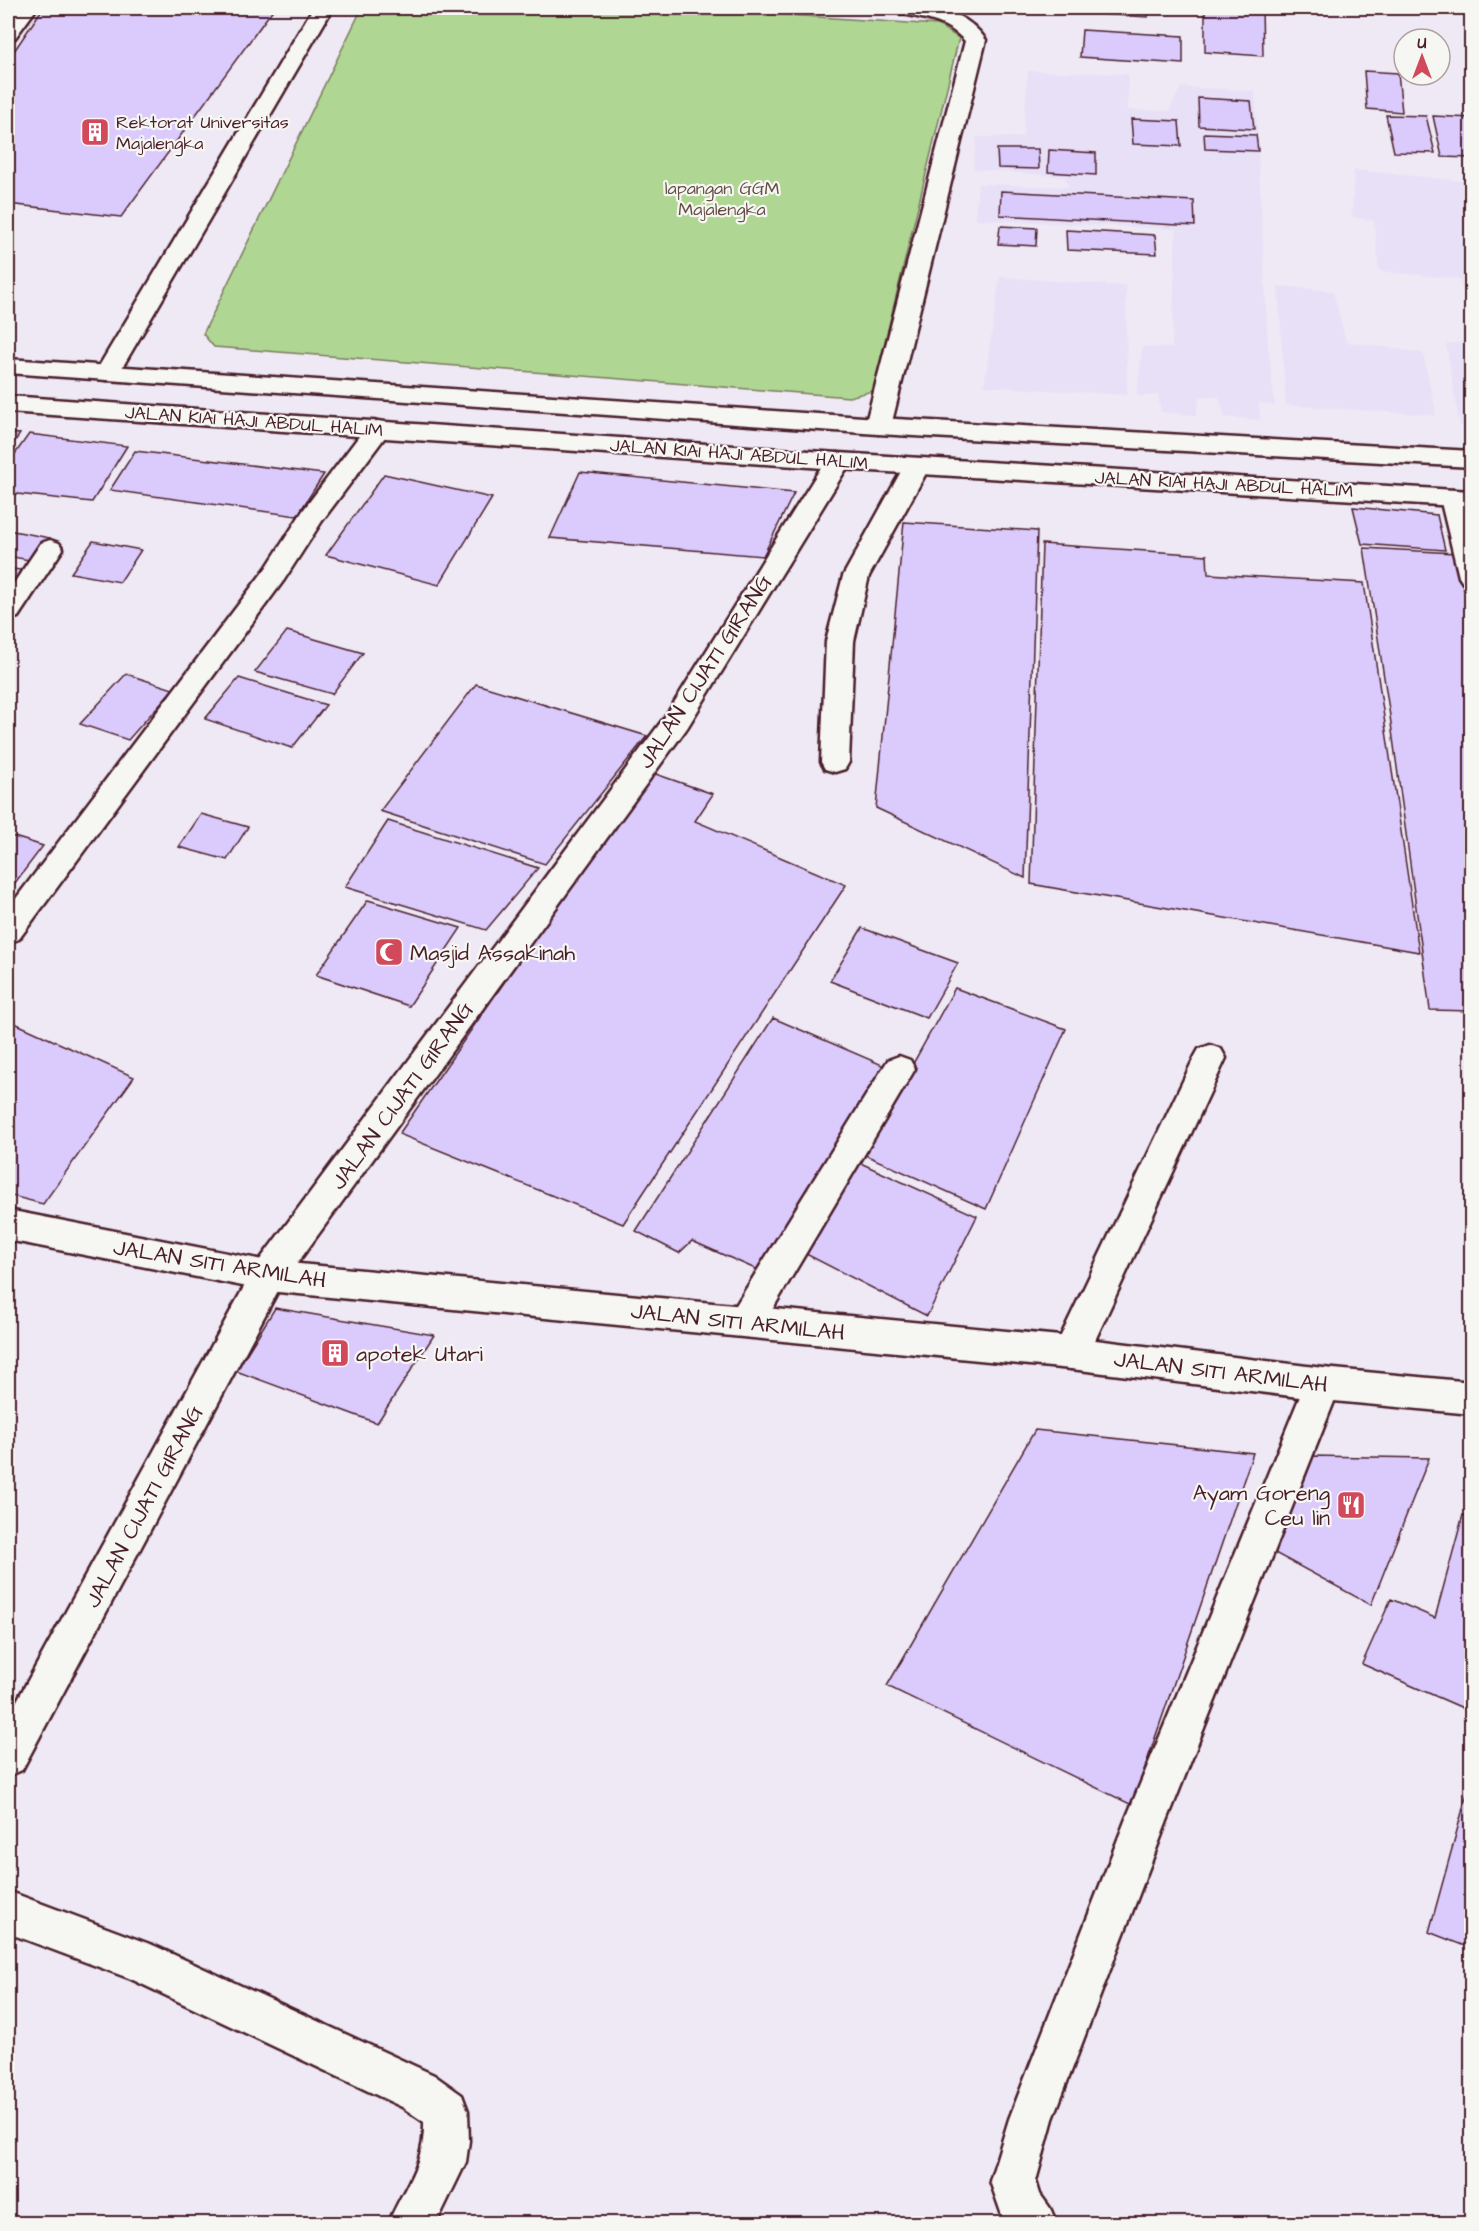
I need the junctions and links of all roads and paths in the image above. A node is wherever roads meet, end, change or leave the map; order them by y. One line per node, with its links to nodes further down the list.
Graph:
1 (27, 8): 4 (main road)
2 (323, 8): 6 (main road)
3 (902, 8): 8 (main road)
4 (8, 34)
5 (8, 366): 6 (main road, JALAN KIAI HAJI ABDUL HALIM)
6 (107, 373): 8 (main road, JALAN KIAI HAJI ABDUL HALIM)
7 (8, 404): 9 (main road, JALAN KIAI HAJI ABDUL HALIM)
8 (878, 426): 10 (main road, JALAN KIAI HAJI ABDUL HALIM)
9 (378, 429): 11 (main road, JALAN KIAI HAJI ABDUL HALIM); 18 (main road)
10 (1472, 459)
11 (838, 461): 12 (main road, JALAN KIAI HAJI ABDUL HALIM); 22 (main road, JALAN CIJATI GIRANG)
12 (917, 466): 13 (main road, JALAN KIAI HAJI ABDUL HALIM); 17 (main road)
13 (1462, 499): 15 (main road)
14 (50, 549): 16 (main road)
15 (1472, 576)
16 (8, 611)
17 (835, 762)
18 (8, 931)
19 (1210, 1058): 24 (main road)
20 (899, 1069): 23 (main road)
21 (8, 1225): 22 (main road, JALAN SITI ARMILAH)
22 (268, 1276): 23 (main road, JALAN SITI ARMILAH); 27 (main road, JALAN CIJATI GIRANG)
23 (746, 1321): 24 (main road, JALAN SITI ARMILAH)
24 (1071, 1353): 25 (main road, JALAN SITI ARMILAH)
25 (1323, 1384): 26 (main road, JALAN SITI ARMILAH); 30 (main road)
26 (1472, 1398)
27 (8, 1756)
28 (8, 1912): 29 (main road)
29 (411, 2223)
30 (1034, 2223)

